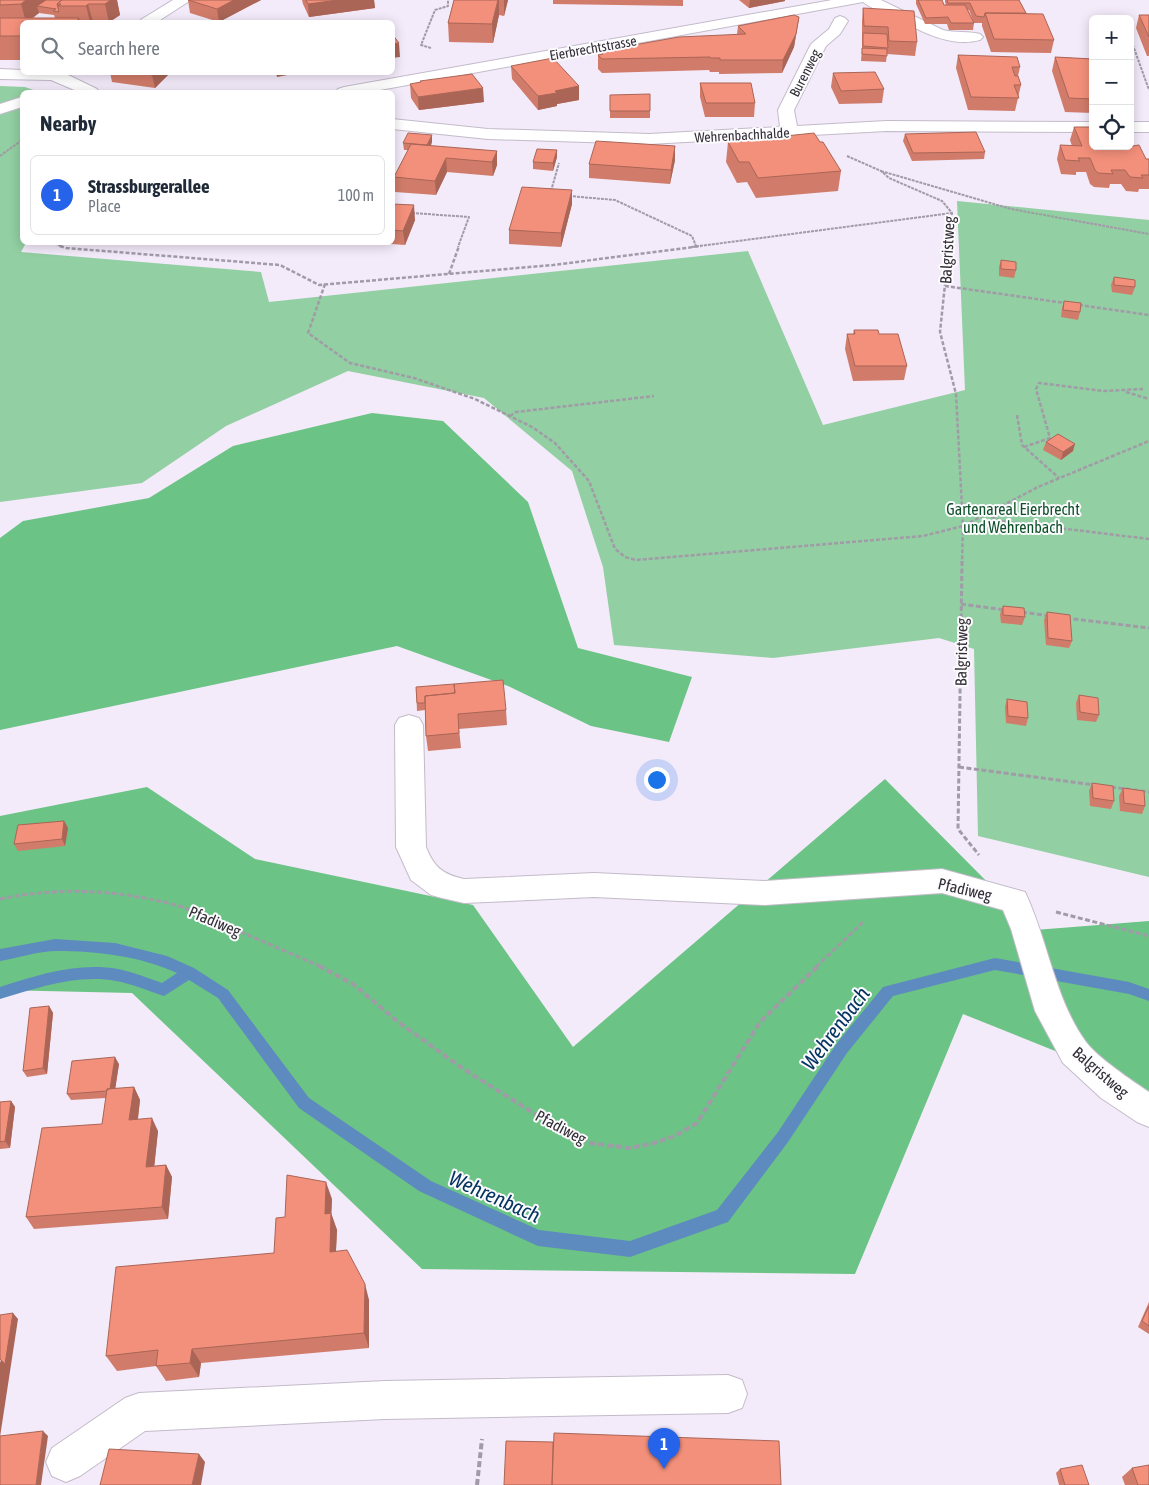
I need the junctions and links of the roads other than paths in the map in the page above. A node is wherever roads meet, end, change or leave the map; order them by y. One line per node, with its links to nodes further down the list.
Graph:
1 (184, 0): 4 (street)
2 (869, 0): 6 (street)
3 (850, 2): 14 (street, Eierbrechtstrasse)
4 (150, 20)
5 (840, 20): 21 (street, Burenweg)
6 (975, 38)
7 (0, 74): 8 (street)
8 (20, 74)
9 (48, 75): 11 (street)
10 (82, 75): 11 (street)
11 (71, 83): 12 (street); 13 (street)
12 (55, 90)
13 (87, 90)
14 (356, 90)
15 (20, 103): 16 (street)
16 (0, 109)
17 (395, 124): 21 (street, Wehrenbachhalde)
18 (1089, 126): 21 (street, Wehrenbachhalde)
19 (1134, 127): 20 (street)
20 (1149, 127)
21 (791, 132)
22 (409, 725): 23 (street, Pfadiweg)
23 (1014, 901): 24 (street, Balgristweg)
24 (1149, 1111)
25 (728, 1394): 26 (street)
26 (66, 1462)

